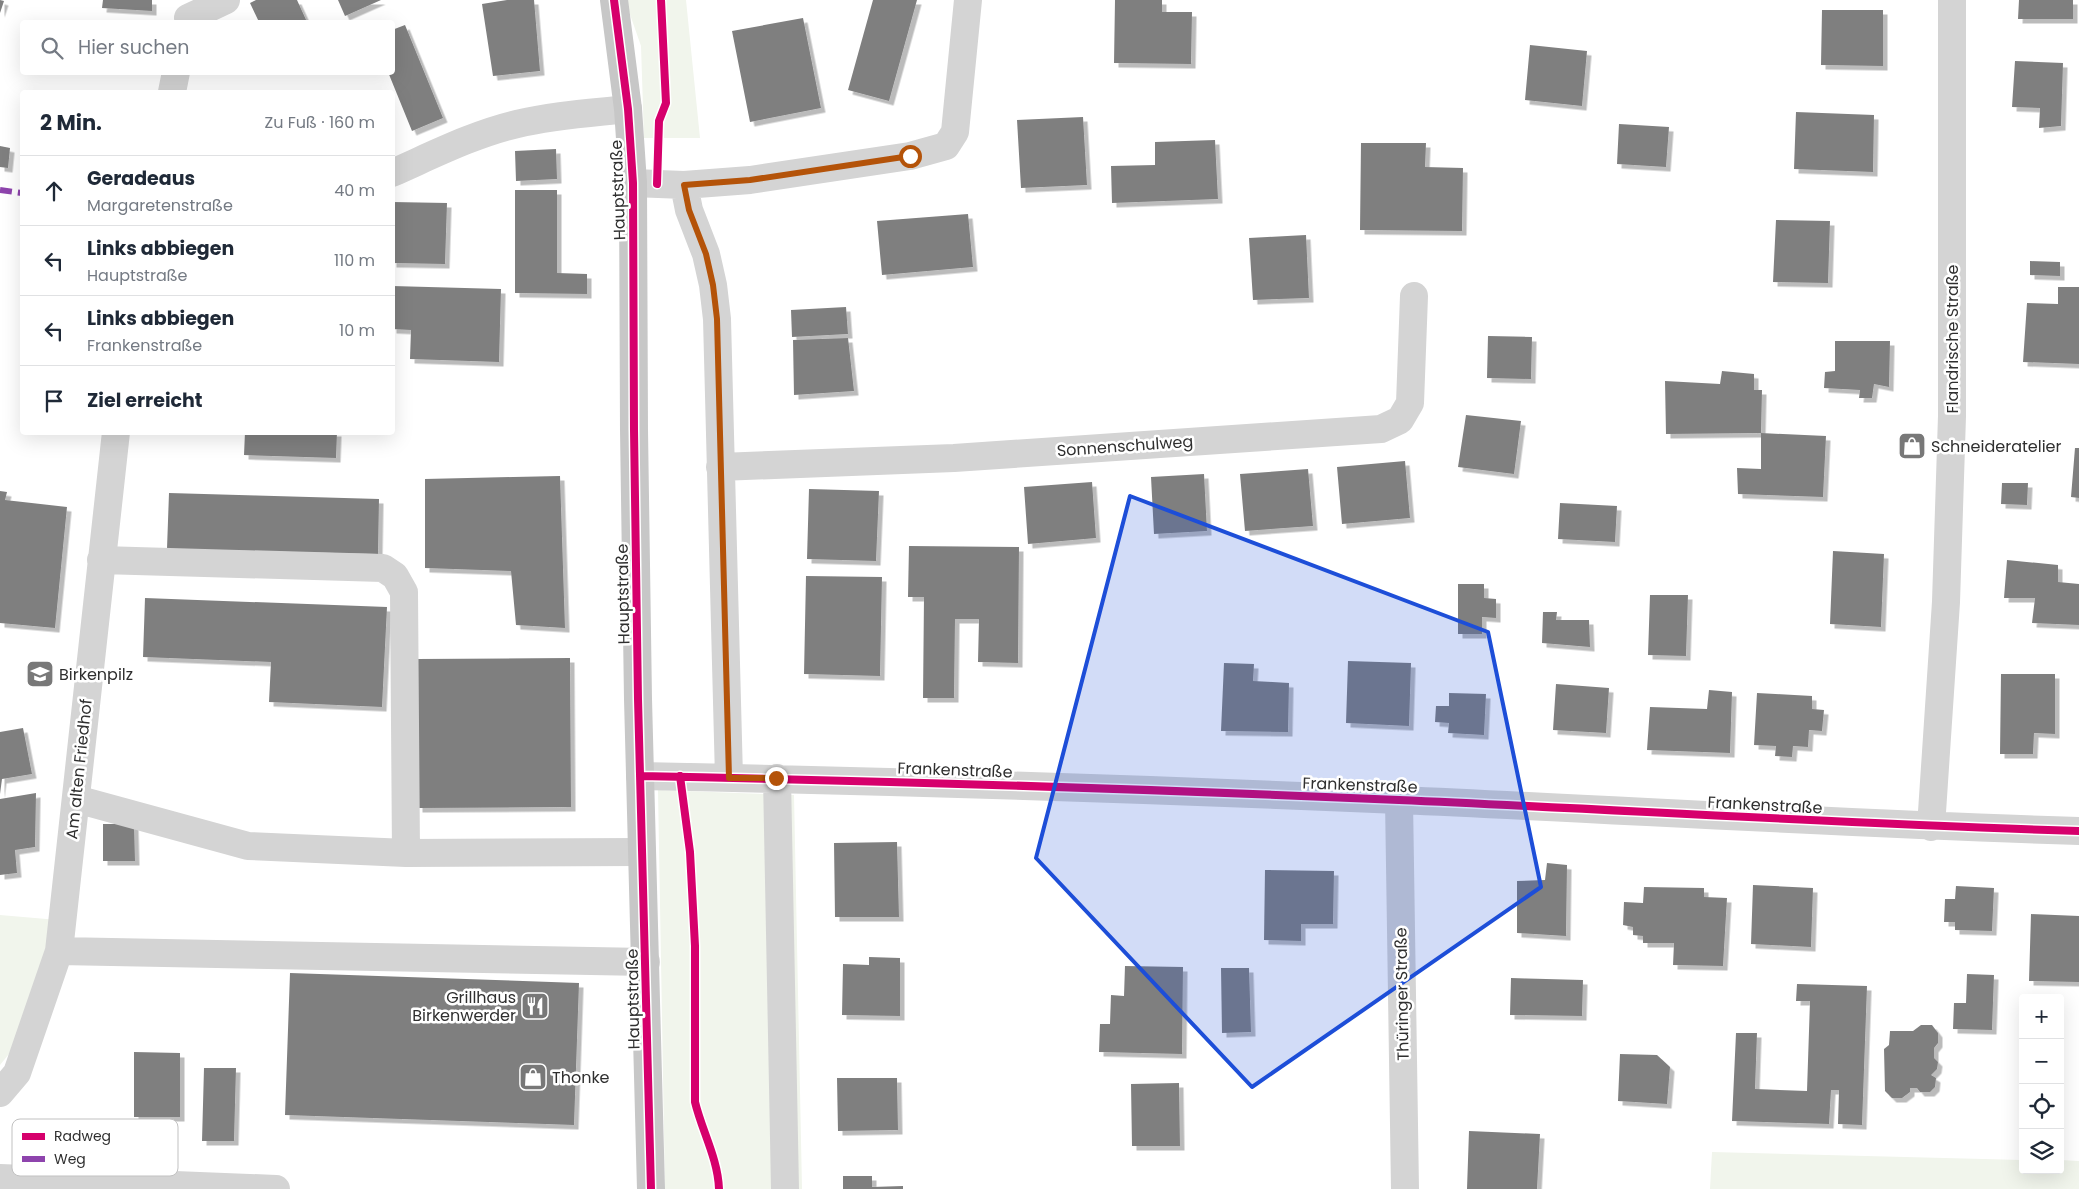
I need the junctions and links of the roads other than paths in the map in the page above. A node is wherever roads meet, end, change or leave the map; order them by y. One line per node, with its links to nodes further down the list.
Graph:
1 (226, 0): 5 (street)
2 (614, 0): 8 (main road, Hauptstraße)
3 (968, 0): 11 (street)
4 (1952, 0): 21 (street, Flandrische Straße)
5 (188, 14)
6 (175, 75): 7 (street)
7 (172, 90)
8 (628, 109): 9 (street); 10 (main road, Hauptstraße)
9 (395, 172)
10 (633, 184): 11 (street); 16 (main road, Hauptstraße)
11 (684, 185): 14 (street)
12 (1414, 296): 14 (street, Sonnenschulweg)
13 (116, 435): 15 (street, Am alten Friedhof)
14 (720, 467): 17 (street)
15 (101, 560): 19 (street, Am alten Friedhof); 24 (street)
16 (640, 776): 17 (street, Frankenstraße); 23 (main road, Hauptstraße)
17 (729, 778): 18 (street, Frankenstraße)
18 (776, 778): 20 (street, Frankenstraße); 33 (street)
19 (76, 799): 24 (street); 25 (street, Am alten Friedhof)
20 (1399, 800): 21 (street, Frankenstraße); 34 (street, Thüringer Straße)
21 (1931, 827): 22 (street, Frankenstraße)
22 (2079, 832)
23 (642, 852): 24 (street); 26 (main road, Hauptstraße)
24 (406, 853)
25 (59, 951): 26 (street); 27 (street, Am alten Friedhof)
26 (646, 962): 32 (main road, Hauptstraße)
27 (0, 1092)
28 (0, 1178): 29 (street)
29 (29, 1184): 30 (street)
30 (136, 1187): 31 (street)
31 (276, 1189)
32 (651, 1189)
33 (785, 1189)
34 (1405, 1189)

